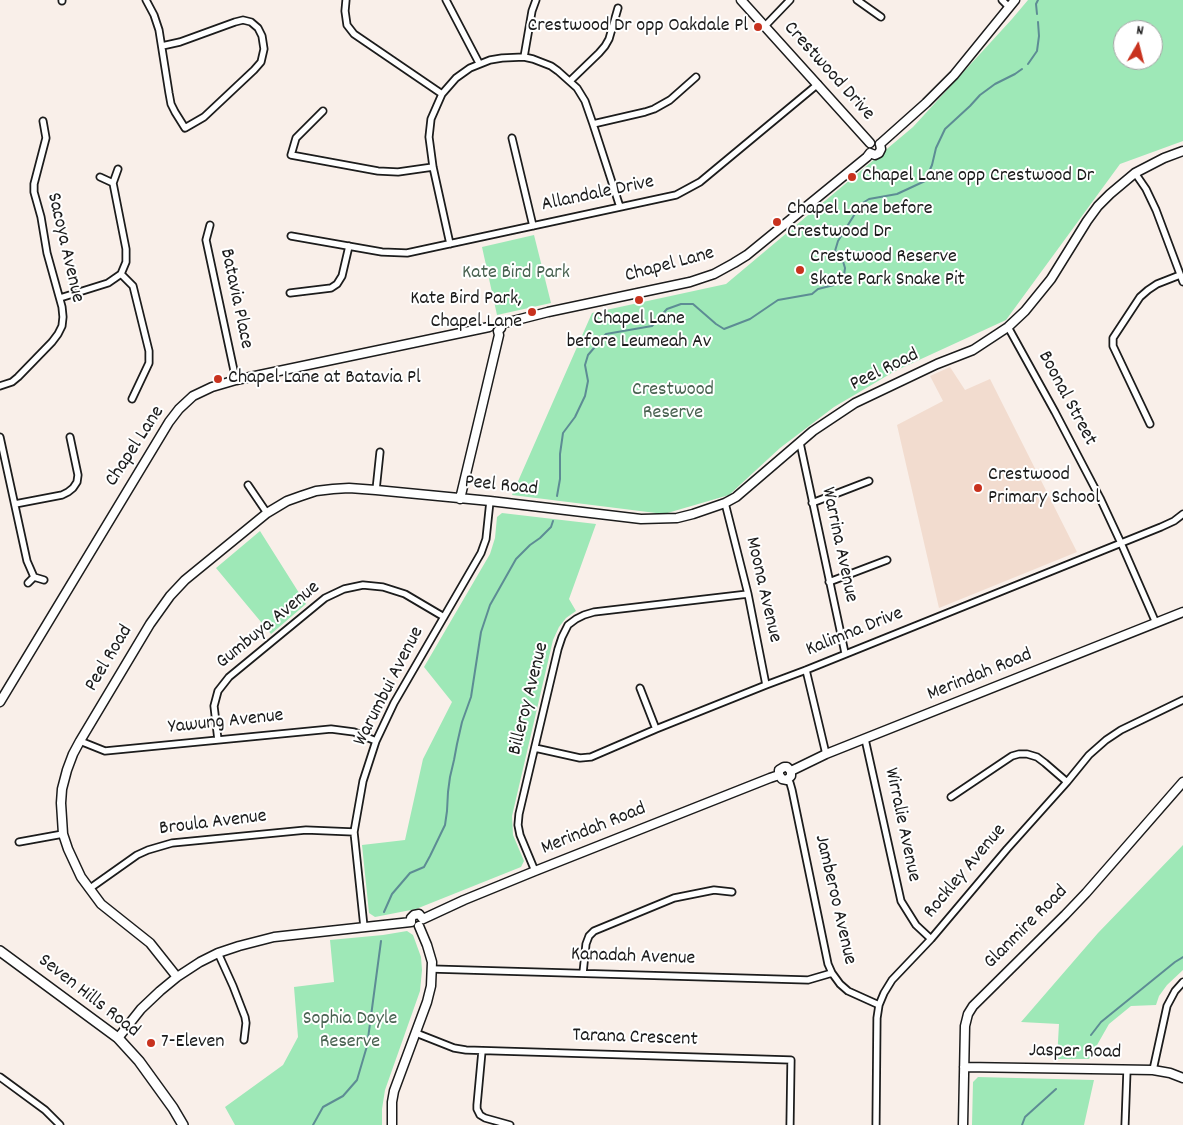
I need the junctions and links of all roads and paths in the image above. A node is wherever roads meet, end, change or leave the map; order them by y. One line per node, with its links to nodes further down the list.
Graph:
1 (146, 0): 14 (street)
2 (346, 0): 20 (street)
3 (446, 0): 16 (street)
4 (536, 0): 15 (street)
5 (741, 0): 13 (street, Crestwood Drive)
6 (790, 0): 13 (street)
7 (857, 0): 12 (street)
8 (1002, 0): 10 (street)
9 (1015, 0): 10 (street)
10 (1009, 7): 26 (street)
11 (618, 8): 18 (street)
12 (881, 17)
13 (765, 26): 19 (street, Crestwood Drive)
14 (162, 46): 14 (street)
15 (524, 57): 16 (street); 18 (street)
16 (479, 63): 20 (street)
17 (696, 77): 23 (street)
18 (570, 81): 23 (street)
19 (818, 84): 25 (street, Crestwood Drive); 34 (street, Allandale Drive)
20 (442, 94): 29 (street)
21 (323, 111): 29 (street)
22 (44, 121): 44 (street, Sacoya Avenue)
23 (593, 124): 34 (street)
24 (512, 138): 36 (street)
25 (870, 143): 26 (street); 28 (street)
26 (880, 144): 28 (street)
27 (1183, 150): 31 (street, Peel Road)
28 (870, 153): 46 (street, Chapel Lane)
29 (433, 167): 38 (street)
30 (118, 169): 33 (street)
31 (1135, 173): 41 (street); 45 (street, Peel Road)
32 (100, 177): 33 (street)
33 (113, 184): 40 (street)
34 (620, 207): 36 (street, Allandale Drive)
35 (210, 225): 47 (street, Batavia Place)
36 (533, 226): 38 (street, Allandale Drive)
37 (291, 236): 39 (street, Allandale Drive)
38 (450, 244): 39 (street, Allandale Drive)
39 (349, 246): 43 (street)
40 (121, 274): 44 (street); 49 (street)
41 (1180, 275): 42 (street); 50 (street)
42 (1183, 282)
43 (290, 293)
44 (60, 298): 48 (street, Sacoya Avenue)
45 (1008, 327): 53 (street, Peel Road); 65 (street, Boonal Street)
46 (500, 328): 47 (street, Chapel Lane); 58 (street)
47 (236, 380): 80 (street, Chapel Lane)
48 (0, 386)
49 (132, 399)
50 (1150, 424)
51 (0, 437): 62 (street)
52 (70, 437): 62 (street)
53 (800, 443): 60 (street, Peel Road); 61 (street, Warrina Avenue)
54 (380, 452): 57 (street)
55 (869, 481): 61 (street)
56 (248, 485): 63 (street)
57 (376, 490): 58 (street, Peel Road); 63 (street, Peel Road)
58 (460, 498): 59 (street, Peel Road)
59 (490, 502): 60 (street, Peel Road); 73 (street, Warumbui Avenue)
60 (725, 503): 71 (street, Moona Avenue)
61 (812, 503): 69 (street, Warrina Avenue)
62 (15, 504): 67 (street)
63 (267, 513): 84 (street, Peel Road)
64 (1183, 514): 65 (street, Kalimna Drive)
65 (1121, 543): 74 (street, Boonal Street); 75 (street, Kalimna Drive)
66 (887, 560): 69 (street)
67 (34, 577): 68 (street); 70 (street)
68 (44, 580)
69 (829, 582): 75 (street, Warrina Avenue)
70 (28, 583)
71 (748, 594): 77 (street, Moona Avenue); 86 (street, Billeroy Avenue)
72 (1183, 612): 74 (street, Merindah Road)
73 (444, 617): 83 (street, Gumbuya Avenue); 85 (street, Warumbui Avenue)
74 (1156, 623): 82 (street, Merindah Road)
75 (845, 653): 76 (street, Kalimna Drive)
76 (806, 670): 77 (street, Kalimna Drive); 87 (street)
77 (766, 685): 81 (street, Kalimna Drive)
78 (640, 688): 81 (street)
79 (1183, 700): 91 (street, Rockley Avenue)
80 (0, 702)
81 (656, 729): 86 (street, Kalimna Drive)
82 (865, 739): 87 (street, Merindah Road); 104 (street, Wirralie Avenue)
83 (218, 740): 84 (street, Yawung Avenue); 85 (street, Yawung Avenue)
84 (80, 741): 95 (street, Peel Road)
85 (376, 741): 94 (street, Warumbui Avenue)
86 (534, 748): 97 (street, Billeroy Avenue)
87 (826, 754): 88 (street, Merindah Road)
88 (791, 771): 89 (street); 90 (street)
89 (779, 775): 90 (street); 97 (street, Merindah Road)
90 (787, 780): 109 (street, Jamberoo Avenue)
91 (1067, 782): 93 (street); 104 (street, Rockley Avenue)
92 (1183, 782): 117 (street, Glanmire Road)
93 (952, 797)
94 (354, 832): 98 (street, Broula Avenue); 103 (street, Warumbui Avenue)
95 (63, 834): 96 (street); 98 (street, Peel Road)
96 (19, 842)
97 (536, 871): 100 (street, Merindah Road)
98 (89, 889): 110 (street, Peel Road)
99 (732, 892): 108 (street)
100 (423, 918): 101 (street); 102 (street)
101 (411, 922): 102 (street); 103 (street)
102 (419, 926): 107 (street)
103 (364, 927): 106 (street)
104 (931, 938): 112 (street, Rockley Avenue)
105 (0, 950): 114 (main road, Seven Hills Road)
106 (218, 953): 110 (street); 115 (street)
107 (432, 969): 108 (street, Kanadah Avenue); 113 (street)
108 (583, 973): 109 (street, Kanadah Avenue)
109 (832, 973): 112 (street, Jamberoo Avenue)
110 (177, 977): 114 (street)
111 (1183, 982): 119 (street)
112 (879, 1004): 127 (street, Rockley Avenue)
113 (416, 1033): 116 (street, Tarana Crescent); 124 (street)
114 (118, 1038): 123 (main road, Seven Hills Road)
115 (244, 1040)
116 (482, 1051): 125 (street); 126 (street, Tarana Crescent)
117 (964, 1067): 118 (street, Jasper Road); 128 (street, Glanmire Road)
118 (1128, 1070): 119 (street, Jasper Road); 129 (street)
119 (1153, 1070): 121 (street, Jasper Road)
120 (0, 1077): 122 (street)
121 (1183, 1078)
122 (60, 1125)
123 (183, 1125)
124 (392, 1125)
125 (510, 1125)
126 (790, 1125)
127 (876, 1125)
128 (963, 1125)
129 (1125, 1125)

